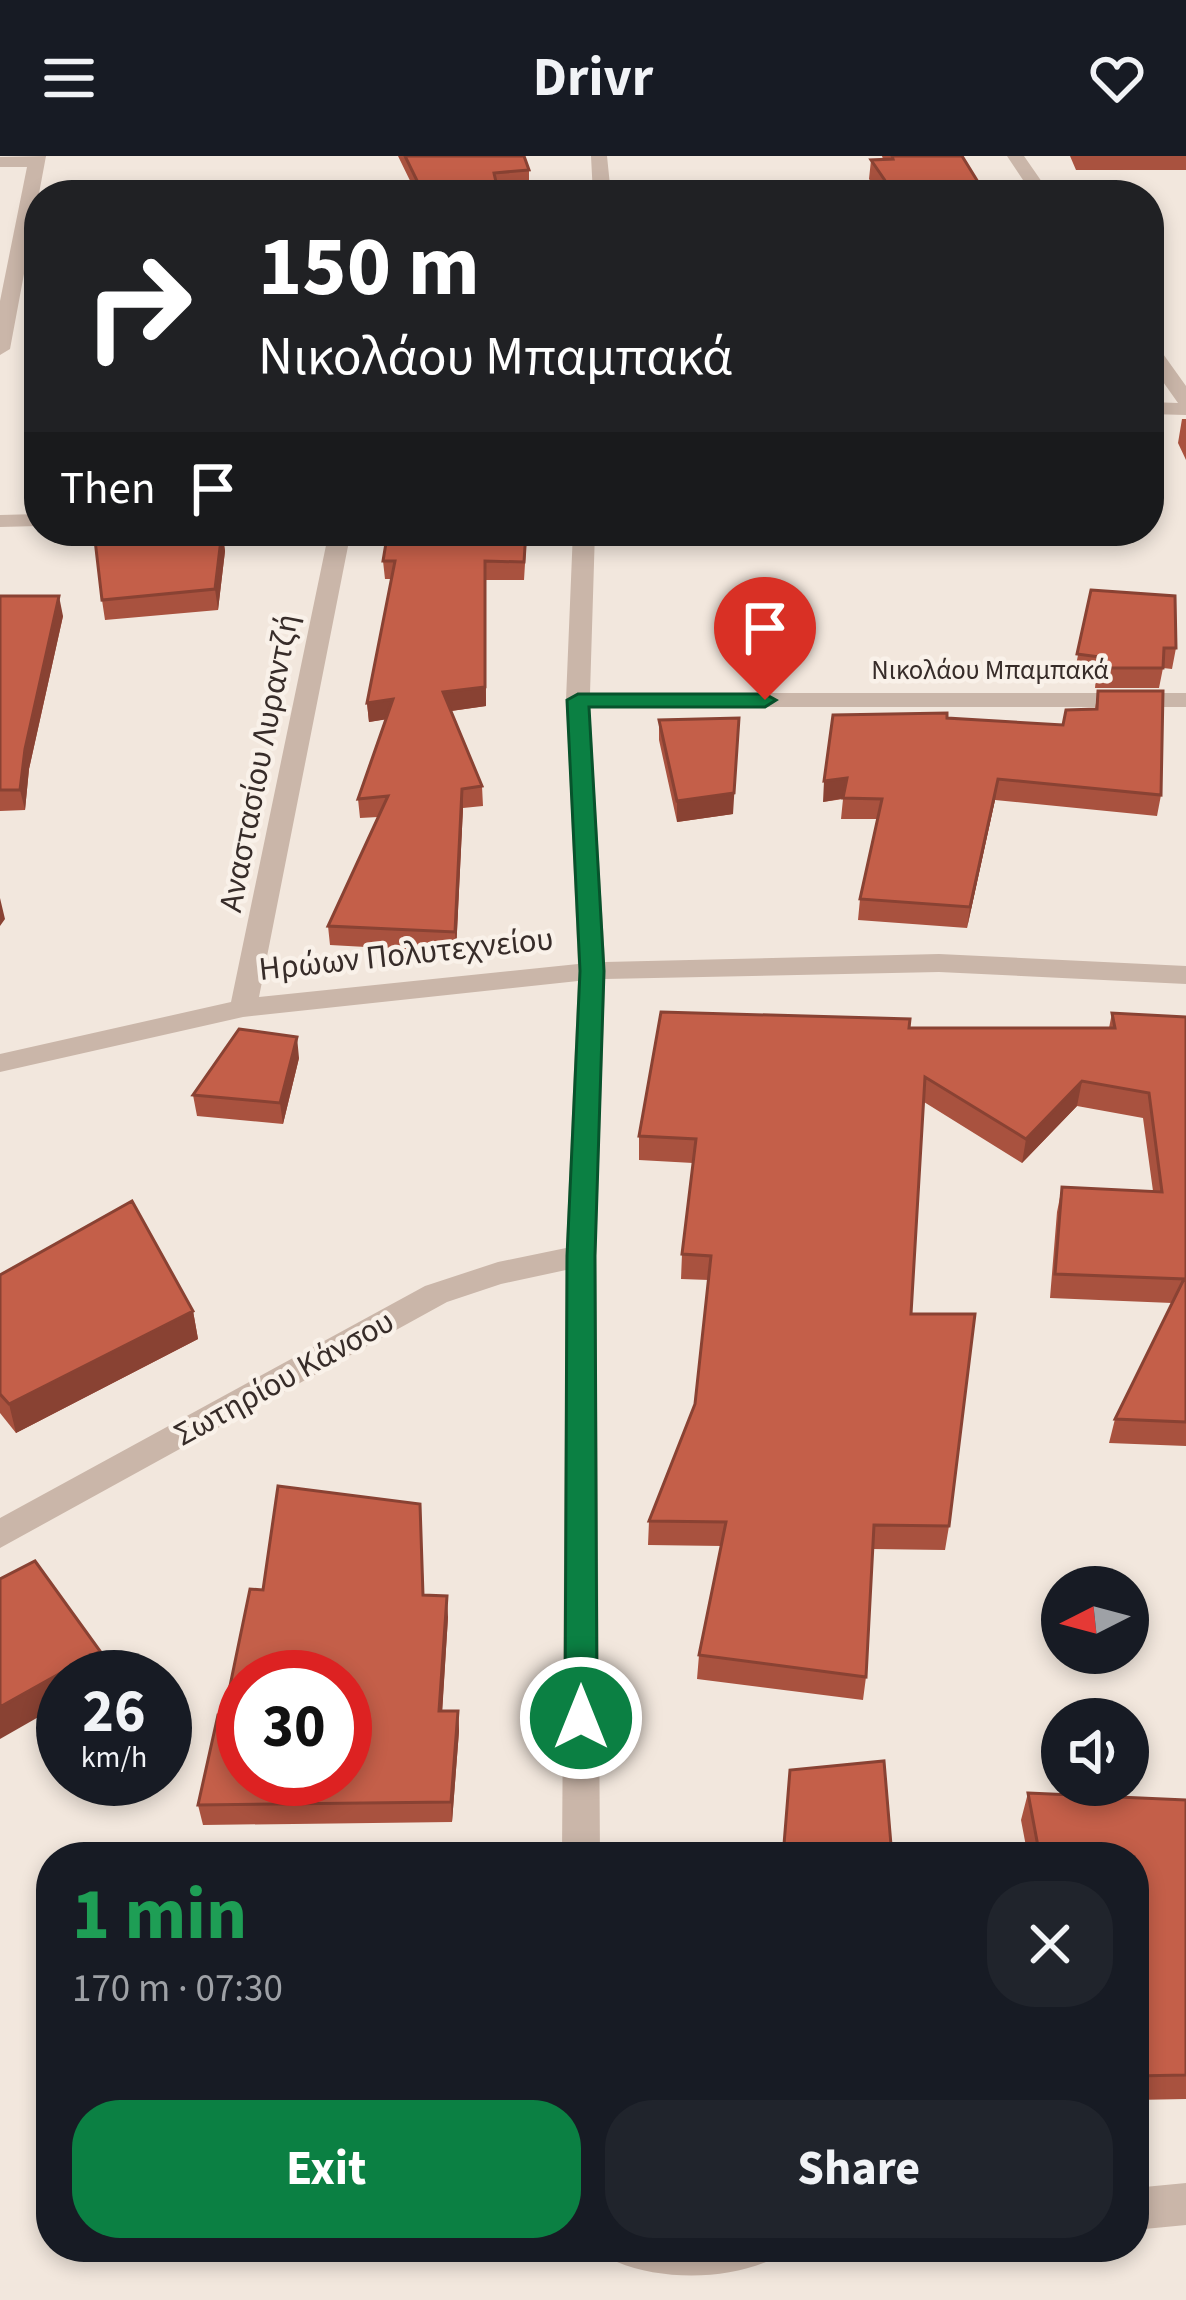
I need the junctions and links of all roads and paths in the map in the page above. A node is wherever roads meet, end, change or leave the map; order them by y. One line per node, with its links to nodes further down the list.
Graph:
1 (37, 159): 2 (street)
2 (0, 162)
3 (24, 216): 4 (street)
4 (7, 290): 5 (street)
5 (0, 349)
6 (1164, 371): 7 (street)
7 (1186, 405)
8 (337, 546): 14 (street, Αναστασίου Λυραντζή)
9 (583, 546): 10 (street)
10 (578, 700): 11 (street, Νικολάου Μπαμπακά); 12 (street)
11 (1186, 700)
12 (592, 971): 13 (street, Ηρώων Πολυτεχνείου); 14 (street, Ηρώων Πολυτεχνείου); 16 (street)
13 (1186, 974)
14 (243, 1008): 15 (street, Ηρώων Πολυτεχνείου)
15 (0, 1063)
16 (581, 1256): 17 (street, Σωτηρίου Κάνσου); 18 (street)
17 (0, 1534)
18 (581, 1842)
19 (1186, 2204): 20 (street)
20 (1149, 2208)

